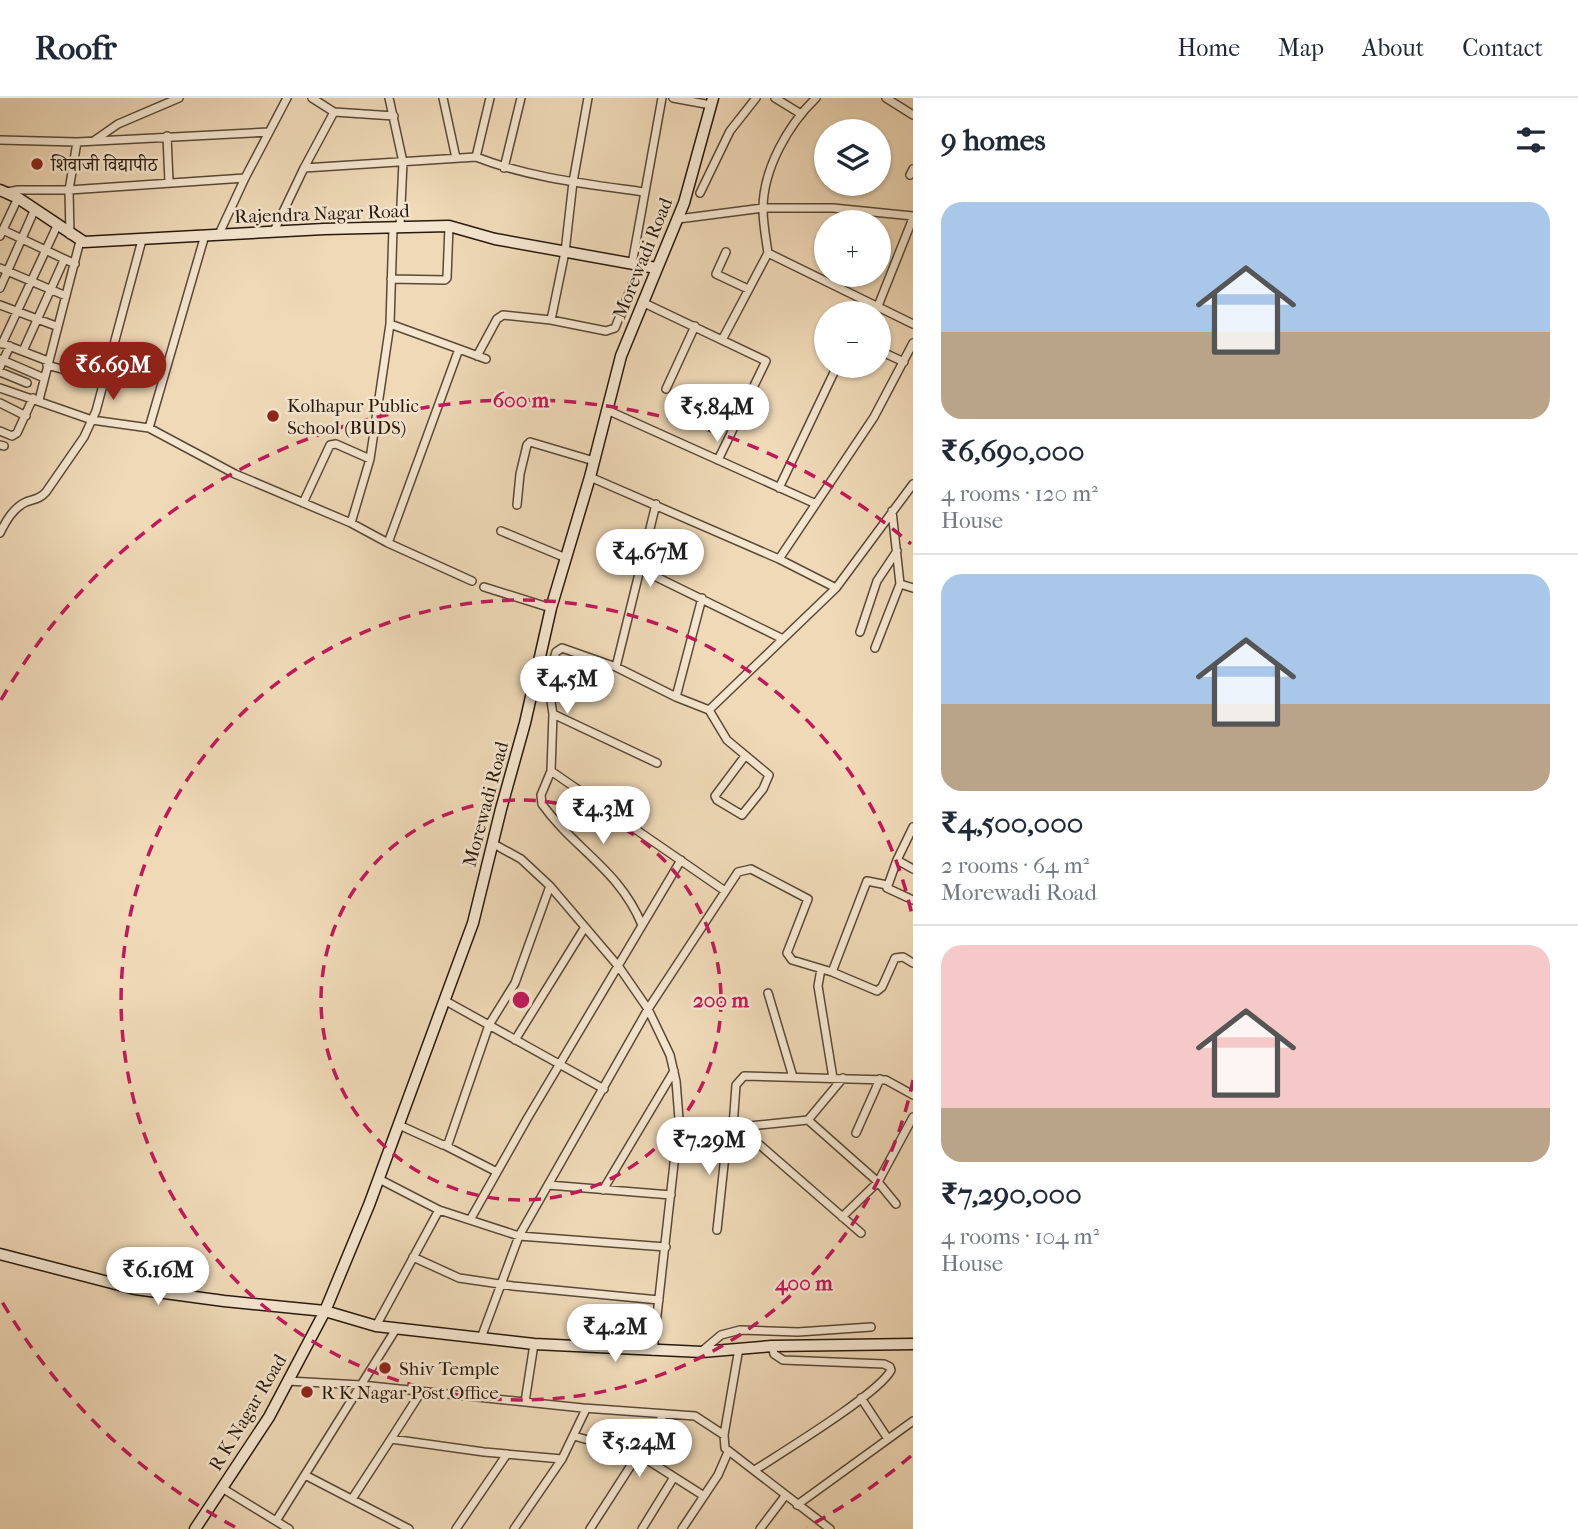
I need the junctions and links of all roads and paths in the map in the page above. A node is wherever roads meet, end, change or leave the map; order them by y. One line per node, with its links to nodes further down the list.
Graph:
1 (179, 98): 23 (street)
2 (287, 98): 20 (street)
3 (312, 98): 16 (street)
4 (389, 98): 19 (street)
5 (443, 98): 26 (street)
6 (490, 98): 25 (street)
7 (521, 98): 29 (street)
8 (588, 98): 32 (street)
9 (662, 98): 35 (street)
10 (673, 98): 15 (street)
11 (756, 98): 36 (street)
12 (775, 98): 17 (street)
13 (816, 98): 17 (street)
14 (886, 98): 18 (street)
15 (712, 101): 41 (street, Morewadi Road)
16 (334, 112): 19 (street); 28 (street)
17 (801, 114): 38 (street)
18 (913, 115)
19 (394, 116): 27 (street)
20 (269, 132): 21 (street); 30 (street)
21 (167, 136): 23 (street); 31 (street)
22 (0, 140): 24 (street)
23 (94, 140): 24 (street)
24 (77, 142): 33 (street)
25 (476, 157): 26 (street); 29 (street)
26 (456, 158): 27 (street)
27 (403, 162): 28 (street); 44 (street)
28 (304, 168): 45 (street)
29 (505, 168): 32 (street)
30 (245, 178): 31 (street); 47 (street)
31 (169, 182): 33 (street)
32 (573, 182): 35 (street); 54 (street)
33 (69, 190): 34 (street); 48 (street)
34 (4, 191): 37 (street)
35 (644, 192): 59 (street)
36 (700, 193)
37 (18, 198): 39 (street); 46 (street)
38 (763, 208): 40 (street); 41 (street); 56 (street)
39 (34, 211): 42 (street); 50 (street)
40 (913, 217): 69 (street)
41 (678, 219): 60 (street, Morewadi Road)
42 (57, 226): 48 (street); 53 (street)
43 (449, 226): 44 (street, Rajendra Nagar Road); 54 (street, Rajendra Nagar Road); 62 (street)
44 (396, 227): 45 (street, Rajendra Nagar Road); 62 (street)
45 (274, 232): 47 (street, Rajendra Nagar Road)
46 (1, 233): 50 (street)
47 (219, 234): 49 (street, Rajendra Nagar Road)
48 (70, 235): 52 (street)
49 (205, 235): 51 (street, Rajendra Nagar Road); 102 (street)
50 (21, 240): 53 (street); 61 (street)
51 (142, 240): 52 (street, Rajendra Nagar Road); 93 (street)
52 (80, 241): 58 (street)
53 (44, 251): 57 (street); 63 (street)
54 (565, 252): 59 (street, Rajendra Nagar Road); 75 (street)
55 (726, 252): 65 (street)
56 (768, 253): 65 (street); 68 (street)
57 (64, 260): 58 (street); 66 (street)
58 (75, 264): 67 (street)
59 (636, 264): 60 (street, Rajendra Nagar Road); 75 (street)
60 (656, 268): 70 (street, Morewadi Road)
61 (4, 270): 63 (street); 64 (street)
62 (391, 279): 76 (street)
63 (31, 281): 66 (street); 72 (street)
64 (0, 288)
65 (748, 289): 80 (street)
66 (52, 290): 67 (street); 74 (street)
67 (66, 296): 79 (street)
68 (868, 301)
69 (880, 301)
70 (642, 302): 78 (street); 99 (street, Morewadi Road)
71 (0, 305): 72 (street)
72 (18, 311): 74 (street); 82 (street)
73 (891, 313): 77 (street)
74 (39, 319): 79 (street); 84 (street)
75 (551, 320): 85 (street)
76 (390, 324): 83 (street); 104 (street)
77 (913, 324)
78 (695, 326): 80 (street); 96 (street)
79 (56, 327): 89 (street)
80 (722, 340): 105 (street)
81 (913, 343): 88 (street)
82 (4, 344): 84 (street); 90 (street)
83 (459, 349): 85 (street); 119 (street)
84 (23, 351): 89 (street)
85 (477, 356): 87 (street)
86 (891, 356): 88 (street)
87 (486, 359)
88 (904, 362): 112 (street)
89 (48, 363): 91 (street); 93 (street)
90 (1, 364): 91 (street); 94 (street)
91 (44, 377): 97 (street)
92 (831, 378): 109 (street)
93 (104, 381): 101 (street)
94 (27, 383)
95 (0, 388): 97 (street)
96 (666, 389)
97 (36, 399): 100 (street); 101 (street)
98 (0, 403): 100 (street)
99 (607, 410): 105 (street); 106 (street, Morewadi Road)
100 (26, 416): 103 (street)
101 (92, 420): 102 (street); 115 (street)
102 (149, 428): 110 (street)
103 (0, 431)
104 (370, 458): 110 (street); 116 (street)
105 (718, 460): 109 (street)
106 (593, 461): 107 (street, Morewadi Road); 113 (street)
107 (590, 477): 111 (street); 121 (street, Morewadi Road)
108 (913, 484): 114 (street)
109 (779, 488): 112 (street)
110 (303, 503): 116 (street)
111 (656, 504): 122 (street); 123 (street)
112 (816, 504): 122 (street)
113 (517, 505)
114 (892, 511): 120 (street); 127 (street)
115 (4, 517): 118 (street)
116 (351, 523): 119 (street)
117 (501, 531): 121 (street)
118 (0, 533)
119 (388, 543): 124 (street)
120 (897, 551): 125 (street); 131 (street)
121 (566, 558): 130 (street, Morewadi Road)
122 (779, 559): 127 (street)
123 (640, 569): 129 (street); 134 (street)
124 (472, 581)
125 (900, 584): 128 (street); 133 (street)
126 (484, 587): 130 (street)
127 (836, 588): 132 (street)
128 (913, 588)
129 (702, 598): 132 (street); 136 (street)
130 (551, 608): 135 (street, Morewadi Road)
131 (860, 632)
132 (783, 639): 137 (street)
133 (875, 648)
134 (616, 667): 135 (street); 136 (street)
135 (543, 684): 138 (street); 143 (street, Morewadi Road)
136 (676, 697): 137 (street)
137 (709, 710): 139 (street)
138 (553, 714): 140 (street); 141 (street)
139 (745, 756): 139 (street)
140 (657, 763)
141 (551, 771): 144 (street); 151 (street)
142 (913, 827): 145 (street)
143 (492, 843): 148 (street); 158 (street, Morewadi Road)
144 (681, 860): 149 (street); 151 (street)
145 (897, 860): 146 (street); 147 (street)
146 (913, 869)
147 (887, 885): 150 (street); 156 (street)
148 (551, 886): 152 (street); 160 (street)
149 (725, 891): 155 (street); 159 (street)
150 (913, 900)
151 (642, 925): 154 (street)
152 (585, 927): 154 (street); 161 (street)
153 (913, 963): 156 (street)
154 (619, 967): 159 (street); 162 (street)
155 (821, 969): 156 (street); 165 (street)
156 (832, 972)
157 (768, 993): 164 (street)
158 (444, 1000): 160 (street); 173 (street, Morewadi Road)
159 (648, 1009): 163 (street); 168 (street)
160 (489, 1025): 161 (street); 176 (street)
161 (515, 1040): 162 (street)
162 (559, 1065): 168 (street); 177 (street)
163 (674, 1071): 172 (street); 181 (street)
164 (793, 1077): 165 (street); 174 (street)
165 (833, 1078): 166 (street)
166 (843, 1078): 167 (street); 171 (street)
167 (880, 1080): 169 (street); 175 (street)
168 (604, 1089): 180 (street)
169 (913, 1095)
170 (913, 1117): 179 (street)
171 (808, 1120): 174 (street); 179 (street)
172 (678, 1122): 174 (street); 182 (street)
173 (400, 1125): 176 (street); 178 (street, Morewadi Road)
174 (733, 1127): 185 (street); 187 (street)
175 (856, 1133)
176 (443, 1144): 177 (street)
177 (497, 1172): 186 (street)
178 (379, 1180): 184 (street); 195 (street, Morewadi Road)
179 (878, 1182): 183 (street); 185 (street)
180 (548, 1185): 181 (street); 189 (street)
181 (603, 1190): 182 (street)
182 (671, 1195): 190 (street)
183 (896, 1204)
184 (439, 1210): 186 (street); 192 (street)
185 (842, 1217): 188 (street)
186 (470, 1220): 189 (street)
187 (717, 1230)
188 (861, 1233)
189 (519, 1236): 190 (street); 193 (street)
190 (666, 1247): 194 (street)
191 (0, 1254): 195 (street)
192 (413, 1257): 193 (street); 196 (street)
193 (500, 1284): 194 (street); 199 (street)
194 (659, 1300): 204 (street)
195 (325, 1311): 196 (street); 206 (street, R K Nagar Road)
196 (376, 1326): 198 (street)
197 (871, 1327): 205 (street)
198 (396, 1329): 199 (street); 207 (street)
199 (481, 1338): 200 (street)
200 (534, 1344): 204 (street); 210 (street)
201 (913, 1344): 202 (street)
202 (772, 1346): 203 (street); 209 (street)
203 (739, 1348): 205 (street); 214 (street)
204 (653, 1351): 205 (street)
205 (702, 1352)
206 (288, 1381): 207 (street); 225 (street, R K Nagar Road)
207 (361, 1385): 208 (street); 223 (street)
208 (421, 1392): 210 (street); 216 (street)
209 (860, 1398): 217 (street); 222 (street)
210 (526, 1402): 211 (street)
211 (586, 1409): 212 (street); 215 (street)
212 (664, 1414): 214 (street); 220 (street)
213 (913, 1422): 217 (street)
214 (724, 1435): 218 (street)
215 (574, 1436): 220 (street); 221 (street)
216 (391, 1439): 219 (street); 228 (street)
217 (888, 1439): 229 (street)
218 (728, 1452): 222 (street); 226 (street)
219 (507, 1454): 221 (street); 234 (street)
220 (638, 1454): 224 (street); 236 (street)
221 (562, 1459): 235 (street)
222 (755, 1471): 227 (street)
223 (305, 1475): 228 (street); 230 (street)
224 (674, 1477): 226 (street); 237 (street)
225 (222, 1488): 230 (street); 231 (street, R K Nagar Road)
226 (704, 1496): 238 (street)
227 (785, 1496): 229 (street); 239 (street)
228 (352, 1499): 233 (street)
229 (797, 1505): 240 (street)
230 (276, 1521): 232 (street)
231 (195, 1529)
232 (289, 1529)
233 (409, 1529)
234 (456, 1529)
235 (514, 1529)
236 (590, 1529)
237 (642, 1529)
238 (682, 1529)
239 (760, 1529)
240 (830, 1529)

